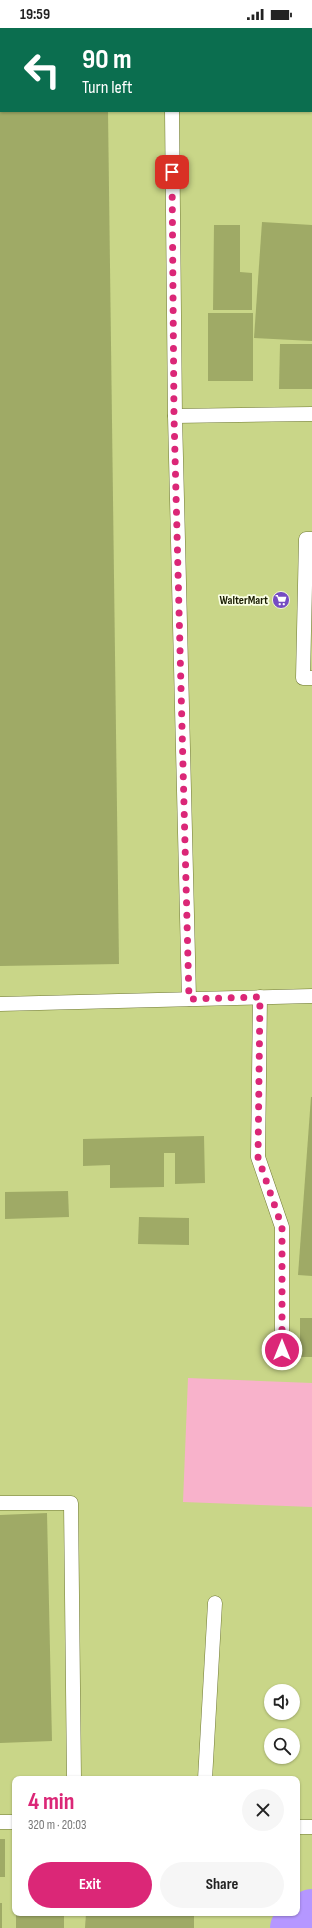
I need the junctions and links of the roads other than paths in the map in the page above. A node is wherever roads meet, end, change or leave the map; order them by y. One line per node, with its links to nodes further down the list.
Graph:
1 (172, 112): 3 (lane)
2 (312, 414): 3 (lane)
3 (174, 416): 8 (lane)
4 (312, 539): 5 (lane)
5 (312, 678)
6 (312, 996): 7 (lane)
7 (260, 997): 8 (lane); 10 (lane)
8 (189, 999): 9 (lane)
9 (0, 1004)
10 (282, 1350)
11 (0, 1503): 13 (lane)
12 (215, 1603): 14 (lane)
13 (74, 1776)
14 (205, 1776)
15 (0, 1822): 16 (lane)
16 (12, 1822)
17 (300, 1827): 18 (lane)
18 (312, 1827)

